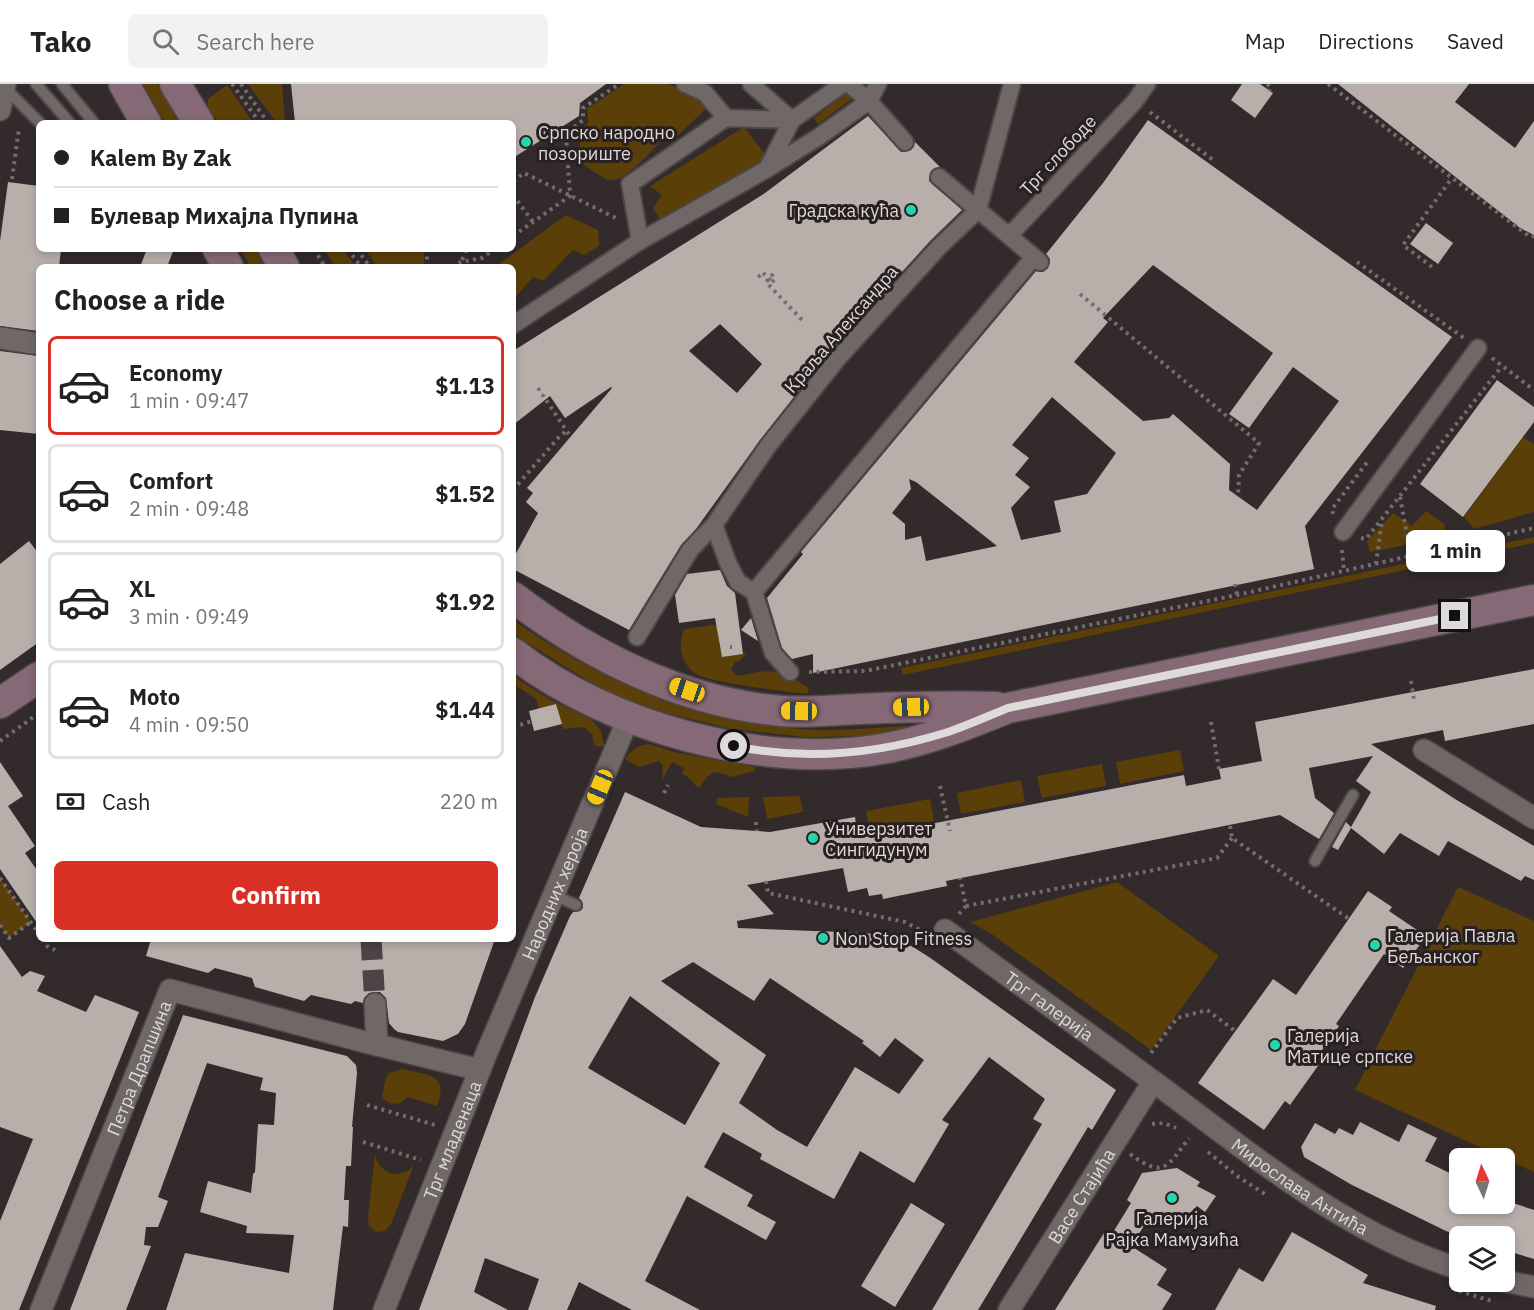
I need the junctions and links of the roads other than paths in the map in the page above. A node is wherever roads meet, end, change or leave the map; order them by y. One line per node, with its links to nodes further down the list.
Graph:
1 (36, 84): 21 (lane)
2 (62, 84): 22 (lane)
3 (124, 84): 23 (main road)
4 (175, 84): 24 (main road)
5 (685, 84): 14 (street)
6 (751, 84): 18 (street)
7 (843, 84): 18 (street)
8 (849, 84): 15 (street)
9 (878, 84): 15 (street)
10 (1012, 84): 28 (street)
11 (1137, 84): 16 (street)
12 (1148, 84): 16 (street, Трг слободе)
13 (5, 86): 17 (street); 20 (lane)
14 (705, 88): 19 (street)
15 (869, 101): 25 (street); 26 (street)
16 (1135, 101): 29 (street, Трг слободе)
17 (0, 110)
18 (797, 116): 19 (street); 26 (street)
19 (726, 118): 30 (street)
20 (37, 120)
21 (67, 120)
22 (92, 120)
23 (144, 120)
24 (197, 120)
25 (904, 142)
26 (767, 169): 30 (street)
27 (939, 177): 28 (street)
28 (978, 210): 29 (street); 35 (street, Краља Александра)
29 (1009, 236): 37 (street)
30 (639, 241): 31 (street)
31 (516, 324)
32 (0, 338): 33 (street)
33 (36, 344)
34 (1478, 348): 36 (street)
35 (714, 525): 37 (street); 40 (street, Краља Александра)
36 (1343, 532)
37 (754, 592): 42 (street)
38 (516, 599): 45 (main road)
39 (1534, 600): 45 (main road)
40 (637, 637)
41 (516, 655): 46 (main road)
42 (790, 672)
43 (36, 679): 44 (main road)
44 (0, 703)
45 (1008, 708): 46 (main road)
46 (629, 717): 51 (street, Народних хероја)
47 (1424, 750): 49 (street)
48 (1353, 795): 50 (lane)
49 (1534, 818)
50 (1315, 861)
51 (554, 895): 52 (lane); 56 (street, Народних хероја)
52 (576, 905)
53 (945, 930): 57 (street, Трг галерија)
54 (375, 1004): 55 (street)
55 (377, 1045): 56 (street, Трг младенаца); 61 (street, Петра Драпшина)
56 (480, 1070): 62 (street, Трг младенаца)
57 (1153, 1082): 58 (street, Мирослава Антића); 63 (street, Васе Стајића)
58 (1449, 1265)
59 (1515, 1283): 60 (street)
60 (1534, 1287)
61 (41, 1310)
62 (384, 1310)
63 (1009, 1310)

